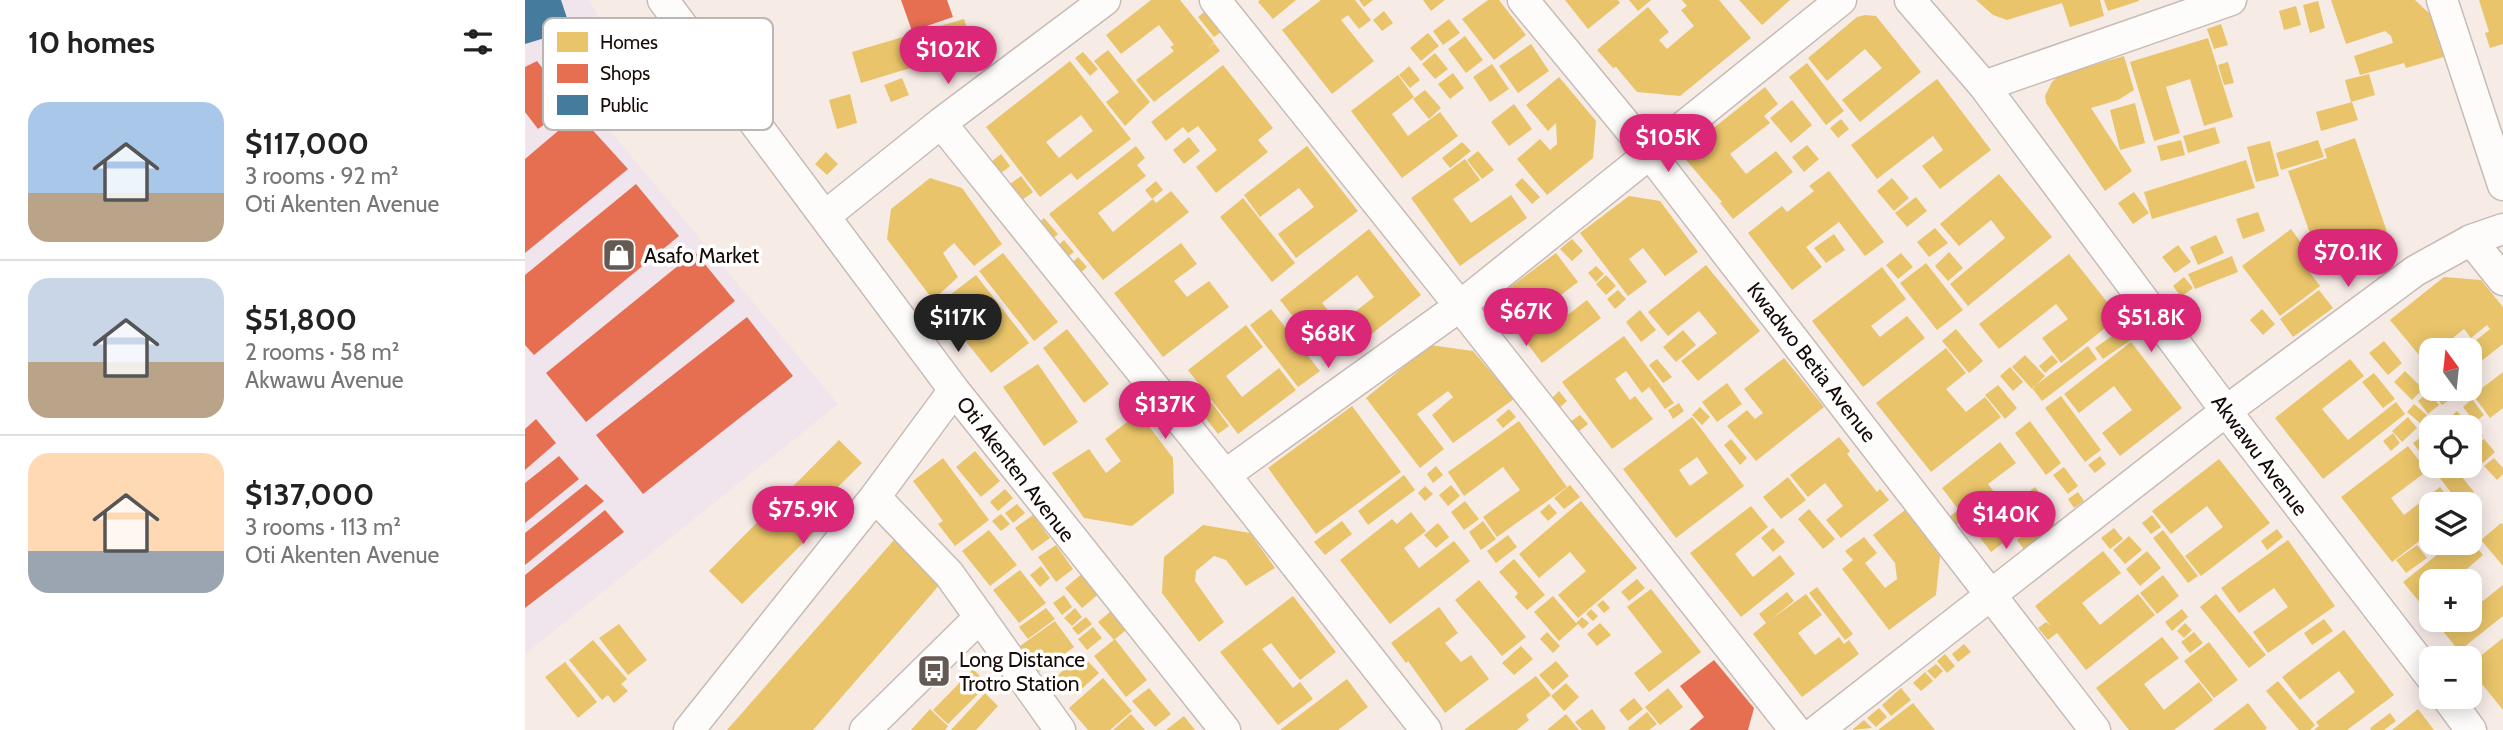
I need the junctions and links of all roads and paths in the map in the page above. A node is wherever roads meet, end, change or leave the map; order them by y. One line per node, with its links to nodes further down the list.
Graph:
1 (663, 0): 9 (street, Oti Akenten Avenue)
2 (1105, 0): 11 (street)
3 (1215, 0): 19 (street)
4 (1523, 0): 13 (street, Kwadwo Betia Avenue)
5 (1841, 0): 13 (street)
6 (1910, 0): 10 (street, Akwawu Avenue)
7 (2231, 0): 10 (street)
8 (2442, 0): 14 (street)
9 (676, 18)
10 (1984, 86): 21 (street, Akwawu Avenue)
11 (941, 122): 15 (street); 22 (street)
12 (759, 130): 15 (street, Oti Akenten Avenue)
13 (1651, 155): 19 (street); 24 (street, Kwadwo Betia Avenue)
14 (2503, 185)
15 (825, 216): 20 (street, Oti Akenten Avenue)
16 (2503, 229): 17 (street)
17 (2472, 240): 18 (street); 21 (street)
18 (2503, 281)
19 (1460, 306): 22 (street); 33 (street)
20 (954, 390): 23 (street); 31 (street, Oti Akenten Avenue)
21 (2226, 411): 24 (street); 26 (street, Akwawu Avenue)
22 (1225, 475): 32 (street)
23 (875, 497): 25 (street); 29 (street)
24 (1992, 594): 34 (street); 35 (street, Kwadwo Betia Avenue)
25 (979, 617): 28 (street); 30 (street)
26 (2419, 661)
27 (2456, 709): 36 (street)
28 (1047, 725)
29 (689, 730)
30 (865, 730)
31 (1225, 730)
32 (1426, 730)
33 (1795, 730)
34 (1818, 730)
35 (2095, 730)
36 (2472, 730)

